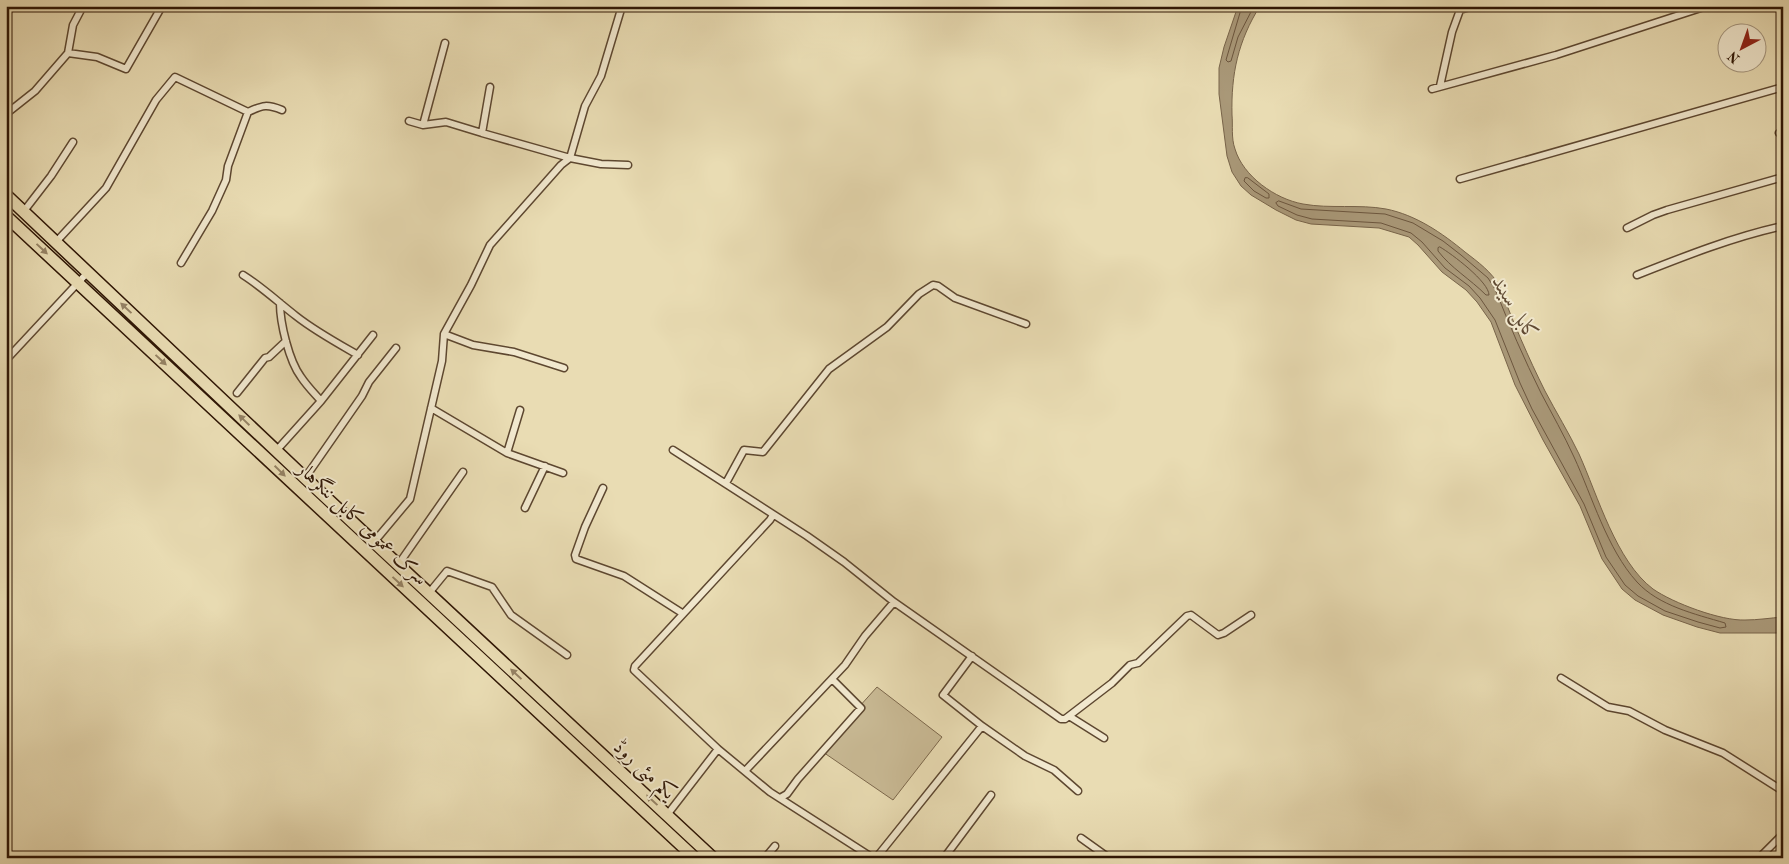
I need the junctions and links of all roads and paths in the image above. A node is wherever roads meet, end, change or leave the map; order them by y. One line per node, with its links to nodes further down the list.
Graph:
1 (13, 6): 7 (street)
2 (83, 6): 9 (street)
3 (162, 6): 9 (street)
4 (622, 6): 21 (street)
5 (1473, 6): 10 (street)
6 (1707, 6): 10 (street)
7 (6, 14)
8 (444, 43): 18 (street)
9 (68, 52): 16 (street)
10 (1440, 86): 13 (street)
11 (1783, 87): 24 (street)
12 (490, 88): 19 (street)
13 (1432, 89)
14 (282, 110): 15 (street)
15 (248, 112): 30 (street); 31 (street)
16 (6, 114)
17 (409, 121): 18 (street)
18 (423, 125): 19 (street)
19 (482, 133): 21 (street)
20 (73, 142): 26 (street)
21 (570, 158): 22 (street); 38 (street)
22 (628, 165)
23 (1783, 177): 29 (street)
24 (1460, 179)
25 (6, 195): 26 (highway, سرک عمومی کابل ننگرهار)
26 (24, 211): 30 (highway, سرک عمومی کابل ننگرهار)
27 (6, 216): 35 (highway, سرک عمومی کابل ننگرهار, one-way to 35)
28 (1783, 226): 34 (street)
29 (1627, 228)
30 (56, 242): 32 (highway, سرک عمومی کابل ننگرهار)
31 (181, 263)
32 (88, 272): 35 (street); 50 (highway, سرک عمومی کابل ننگرهار, one-way to 32)
33 (243, 275): 36 (street)
34 (1638, 275)
35 (78, 282): 43 (street); 84 (highway, سرک عمومی کابل ننگرهار, one-way to 84)
36 (280, 303): 40 (street); 42 (street)
37 (1026, 324): 56 (street)
38 (444, 334): 44 (street); 47 (street)
39 (373, 335): 42 (street)
40 (286, 341): 45 (street); 46 (street)
41 (396, 348): 55 (street)
42 (358, 355): 46 (street)
43 (6, 360)
44 (564, 368)
45 (238, 393)
46 (320, 401): 50 (street)
47 (431, 408): 51 (street); 60 (street)
48 (520, 410): 51 (street)
49 (672, 450): 56 (street)
50 (276, 451): 55 (highway, سرک عمومی کابل ننگرهار)
51 (507, 453): 52 (street)
52 (546, 466): 54 (street); 58 (street)
53 (463, 472): 61 (street)
54 (562, 473)
55 (305, 478): 60 (highway, سرک عمومی کابل ننگرهار)
56 (726, 483): 59 (street)
57 (603, 488): 64 (street)
58 (525, 508)
59 (773, 515): 63 (street); 64 (street)
60 (374, 542): 61 (highway, سرک عمومی کابل ننگرهار)
61 (398, 564): 62 (highway, سرک عمومی کابل ننگرهار)
62 (429, 593): 66 (street); 70 (highway, سرک عمومی کابل ننگرهار, one-way to 62)
63 (894, 602): 67 (street); 69 (street)
64 (682, 613): 74 (street)
65 (1251, 616): 71 (street)
66 (567, 655)
67 (972, 656): 71 (street); 72 (street)
68 (1561, 678): 77 (street)
69 (832, 679): 75 (street); 79 (street)
70 (551, 708): 80 (highway, یکم مئی روڈ, one-way to 70)
71 (1069, 716): 73 (street)
72 (982, 726): 76 (street); 87 (street)
73 (1104, 738)
74 (718, 749): 75 (street); 80 (street)
75 (745, 771): 79 (street)
76 (1078, 791)
77 (1783, 791)
78 (991, 795): 88 (street)
79 (780, 798): 87 (street)
80 (667, 815): 85 (highway, یکم مئی روڈ)
81 (1783, 832): 90 (street)
82 (1081, 838): 89 (street)
83 (775, 846): 86 (street)
84 (694, 858)
85 (713, 858)
86 (765, 858)
87 (874, 858)
88 (944, 858)
89 (1109, 858)
90 (1760, 858)

